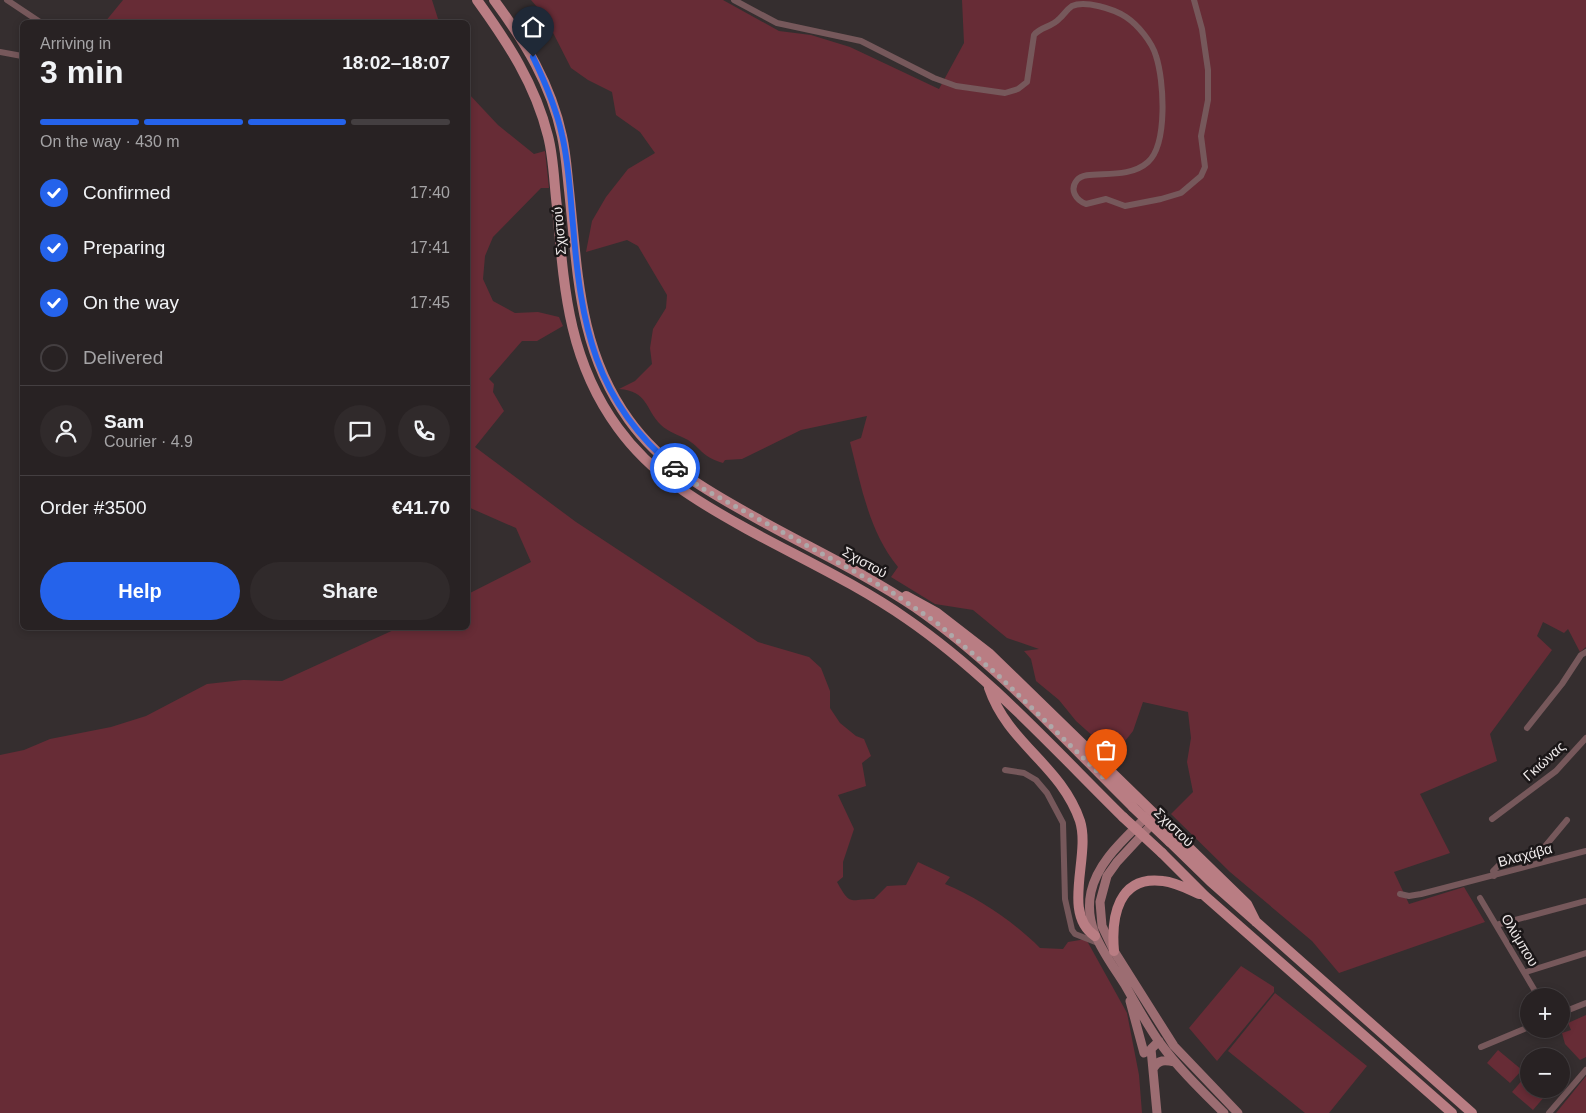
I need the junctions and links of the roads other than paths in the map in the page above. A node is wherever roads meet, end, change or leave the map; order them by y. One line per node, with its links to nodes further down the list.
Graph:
1 (7, 0): 6 (street)
2 (476, 0): 11 (main road, Σχιστού)
3 (494, 0): 9 (main road, Σχιστού)
4 (734, 0): 5 (street)
5 (1194, 0)
6 (37, 20)
7 (0, 52): 8 (street)
8 (20, 56)
9 (890, 591): 15 (main road); 24 (main road, Σχιστού, bridge)
10 (1586, 652): 12 (street)
11 (988, 685): 21 (main road, Σχιστού, bridge); 26 (main road)
12 (1527, 728)
13 (1586, 738): 16 (street, Γκιώνας)
14 (1005, 770): 26 (street)
15 (1156, 814): 24 (main road); 26 (main road); 27 (main road)
16 (1492, 819)
17 (1567, 820): 19 (street)
18 (1586, 851): 19 (street, Βλαχάβα)
19 (1494, 876): 20 (street, Βλαχάβα)
20 (1400, 894)
21 (1205, 896): 27 (main road); 46 (main road, Σχιστού)
22 (1480, 898): 25 (street, Ολύμπου)
23 (1586, 901): 25 (street)
24 (1256, 922): 47 (main road, Σχιστού)
25 (1496, 925): 29 (street, Ολύμπου)
26 (1096, 939): 30 (main road)
27 (1114, 951): 45 (main road)
28 (1586, 953): 29 (street)
29 (1526, 972): 31 (street, Ολύμπου)
30 (1125, 986): 34 (main road); 38 (main road)
31 (1534, 988)
32 (1586, 1004): 33 (street)
33 (1570, 1010)
34 (1151, 1030): 36 (main road); 38 (main road)
35 (1520, 1031): 37 (street)
36 (1159, 1041): 39 (main road); 40 (main road)
37 (1481, 1047)
38 (1144, 1053): 42 (main road)
39 (1175, 1062): 40 (main road); 44 (main road)
40 (1153, 1069): 42 (main road)
41 (1586, 1070): 48 (street)
42 (1154, 1080): 43 (main road)
43 (1156, 1113)
44 (1224, 1113)
45 (1238, 1113)
46 (1452, 1113)
47 (1472, 1113)
48 (1549, 1113)

